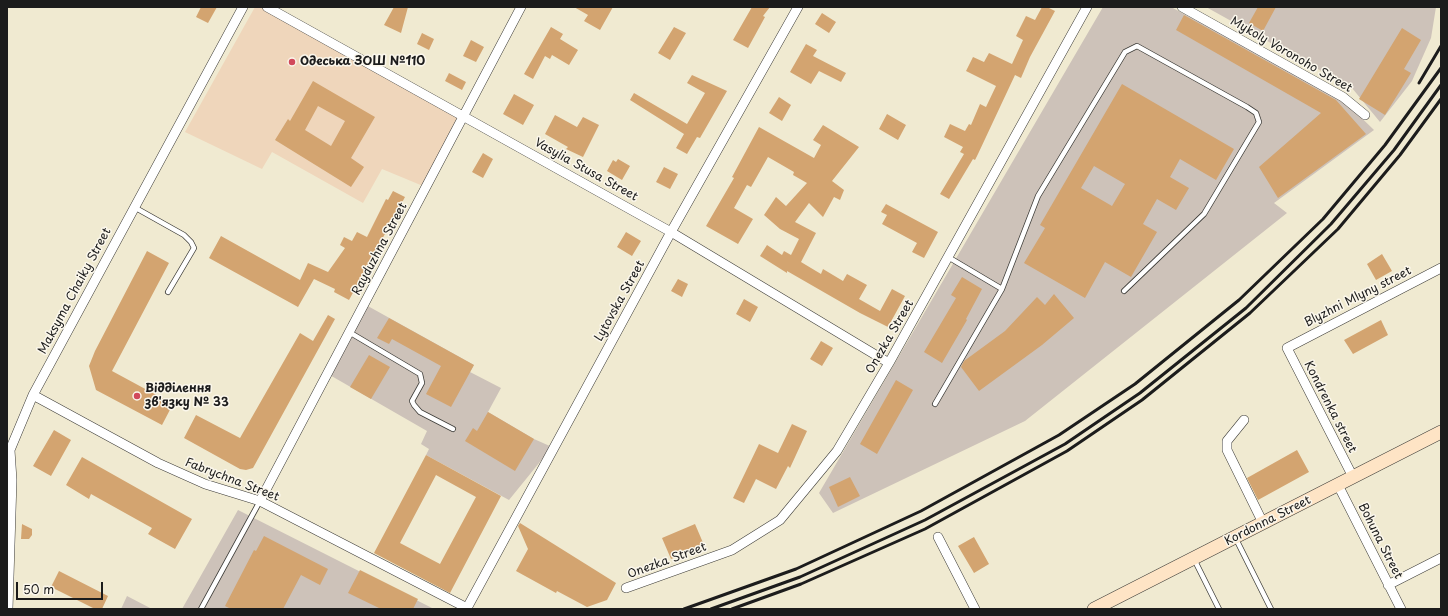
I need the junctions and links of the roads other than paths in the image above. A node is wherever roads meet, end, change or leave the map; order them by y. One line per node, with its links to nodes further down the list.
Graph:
1 (243, 7): 9 (street, Maksyma Chaiky Street)
2 (267, 7): 7 (street, Vasylia Stusa Street)
3 (521, 7): 7 (street, Rayduzhna Street)
4 (798, 7): 10 (street, Lytovska Street)
5 (1088, 7): 11 (street, Onezka Street)
6 (1182, 7): 8 (street, Mykoly Voronoho Street)
7 (464, 115): 10 (street, Vasylia Stusa Street); 16 (street, Rayduzhna Street)
8 (1365, 115)
9 (134, 207): 15 (lane); 19 (street, Maksyma Chaiky Street)
10 (672, 232): 18 (street, Vasylia Stusa Street); 35 (street, Lytovska Street)
11 (948, 257): 13 (lane); 18 (street, Onezka Street)
12 (1441, 268): 17 (street, Blyzhni Mlyny street)
13 (1002, 289): 14 (lane); 20 (lane)
14 (1124, 291)
15 (168, 292)
16 (349, 332): 22 (lane); 27 (street, Rayduzhna Street)
17 (1287, 348): 25 (street, Kondrenka street)
18 (889, 363): 34 (street, Onezka Street)
19 (33, 395): 24 (street, Maksyma Chaiky Street); 27 (street, Fabrychna Street)
20 (935, 404)
21 (1244, 420): 28 (street)
22 (453, 429)
23 (1441, 432): 25 (main road, Kordonna Street)
24 (8, 451): 36 (street, Maksyma Chaiky Street)
25 (1352, 477): 26 (main road, Kordonna Street)
26 (1338, 485): 28 (main road, Kordonna Street); 33 (street, Bohuna Street)
27 (260, 501): 35 (street, Fabrychna Street); 37 (lane)
28 (1263, 523): 30 (main road, Kordonna Street)
29 (938, 537): 38 (street)
30 (1235, 538): 32 (main road, Kordonna Street); 41 (lane)
31 (1441, 558): 33 (street)
32 (1194, 559): 39 (main road, Kordonna Street); 40 (lane)
33 (1388, 585): 42 (street, Bohuna Street)
34 (626, 588)
35 (467, 608)
36 (8, 609)
37 (202, 609)
38 (975, 609)
39 (1094, 609)
40 (1219, 609)
41 (1270, 609)
42 (1401, 609)

